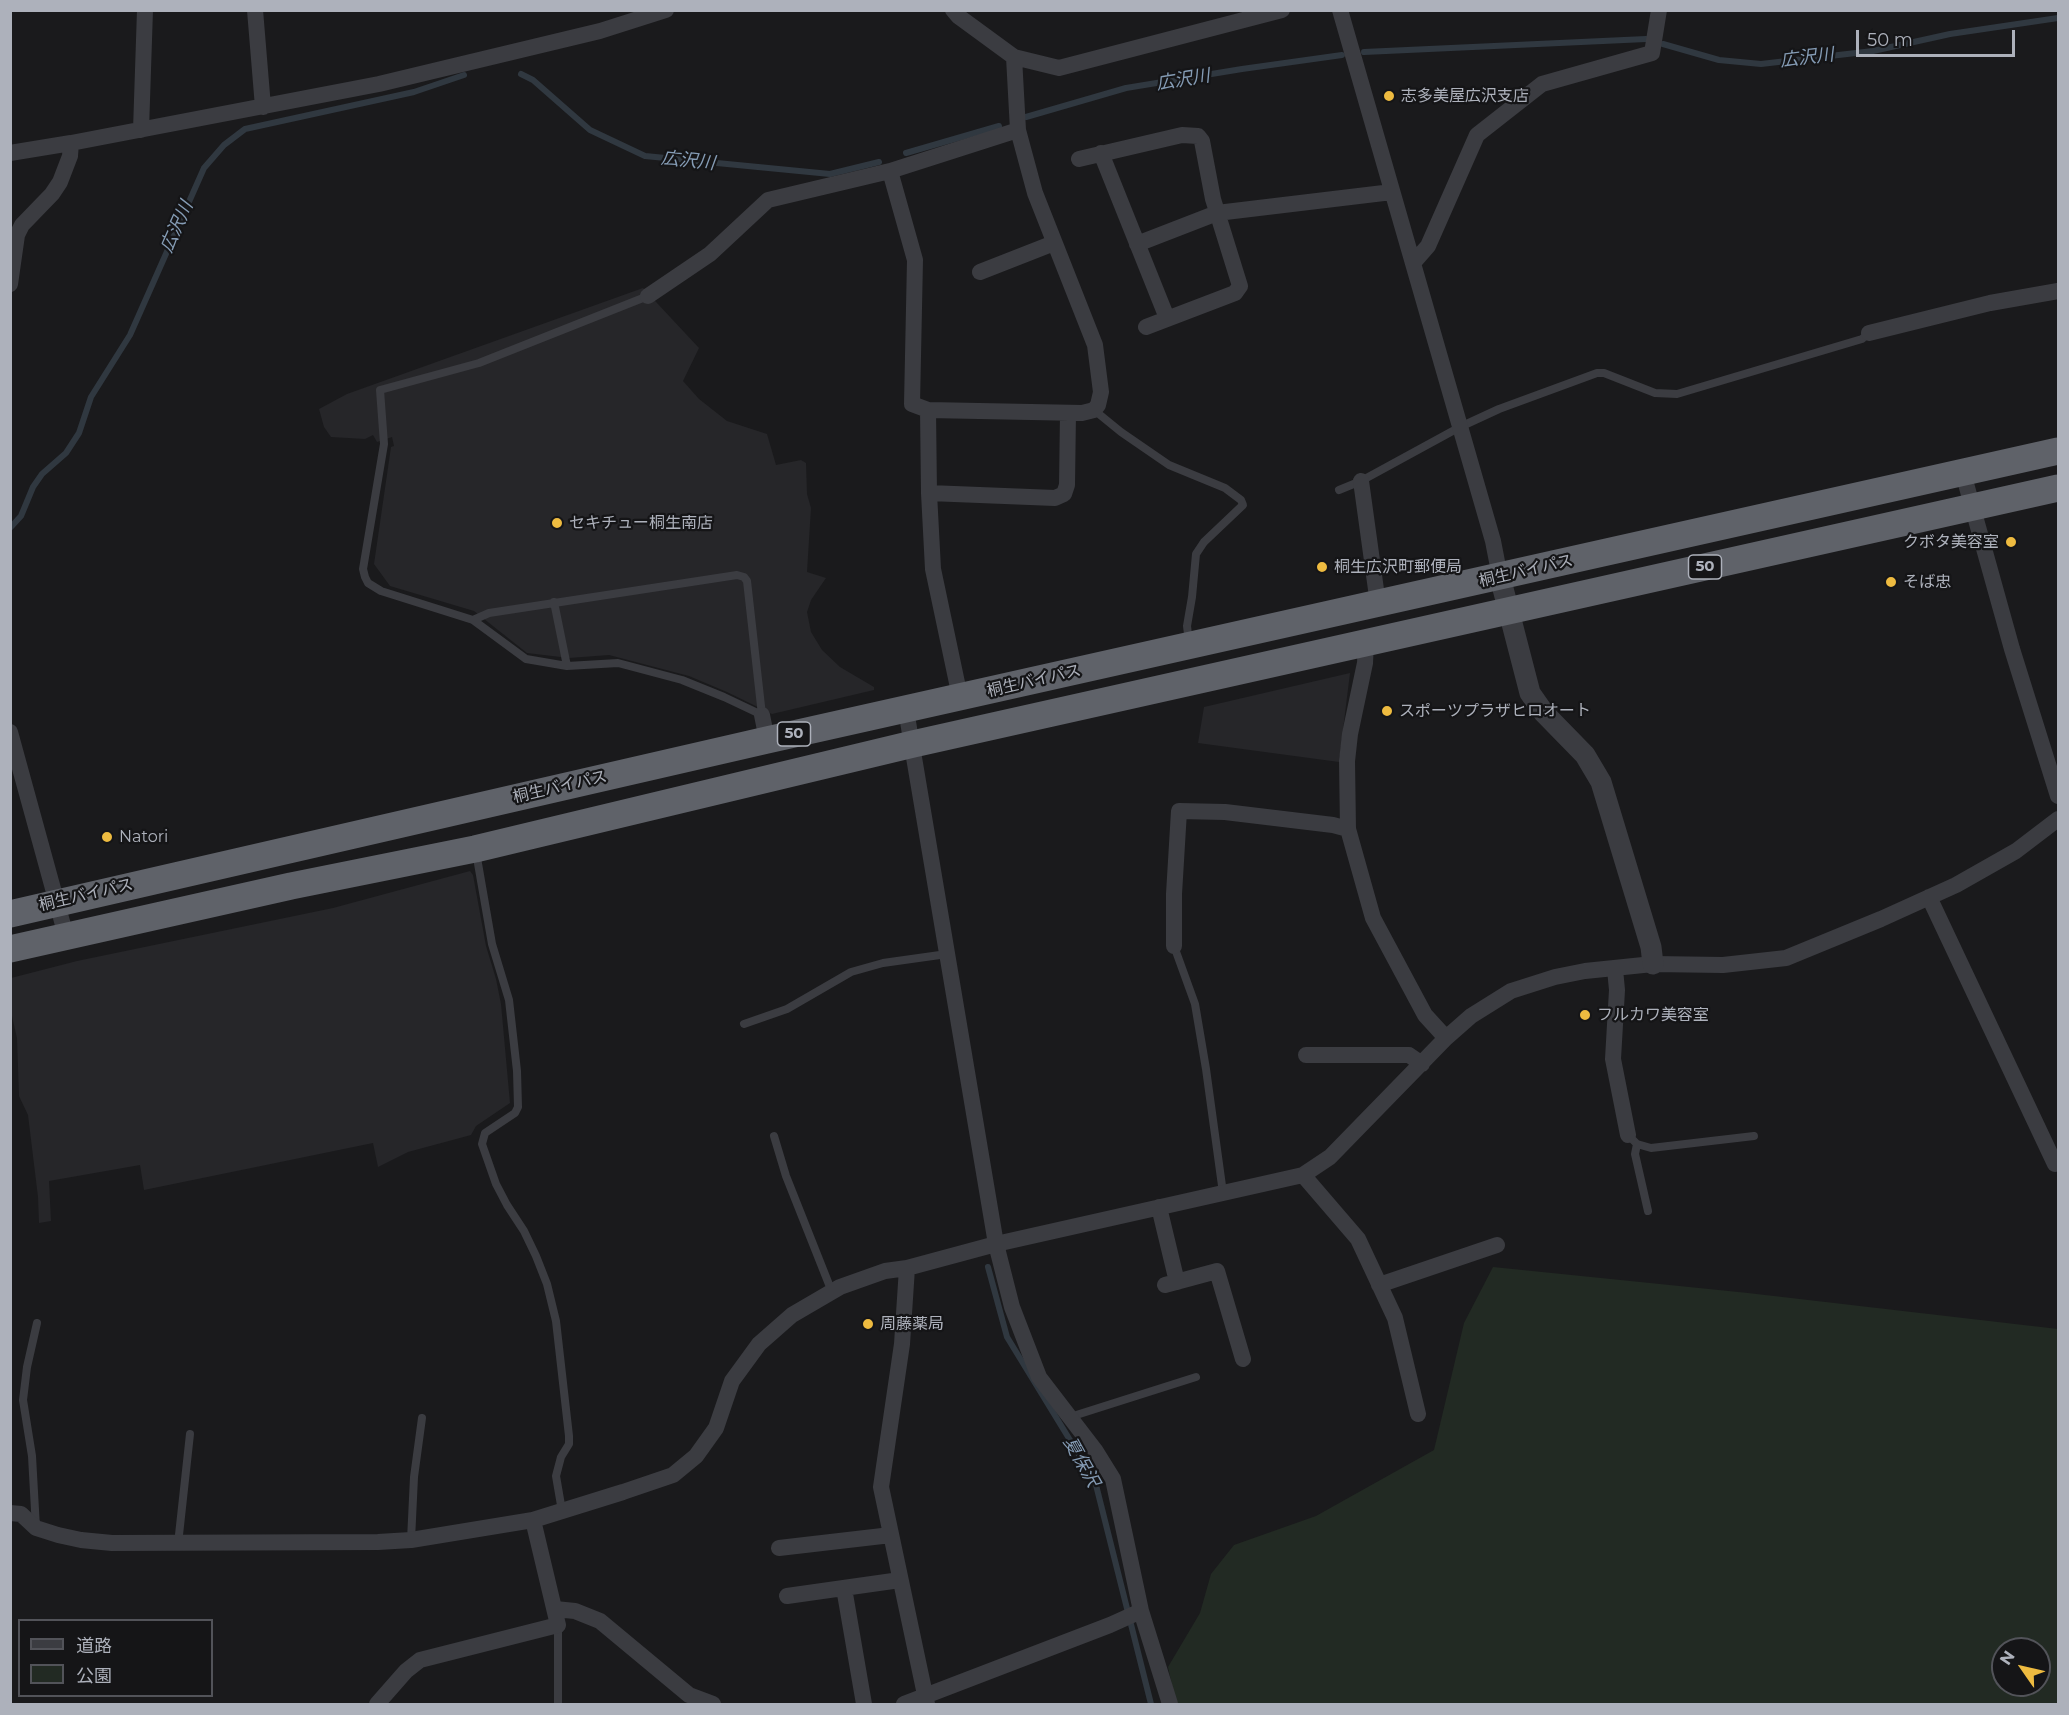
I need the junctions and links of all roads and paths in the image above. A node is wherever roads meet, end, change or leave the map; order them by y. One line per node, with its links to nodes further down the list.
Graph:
1 (145, 10): 10 (street)
2 (255, 10): 9 (street)
3 (666, 10): 9 (street)
4 (953, 10): 8 (street)
5 (1282, 10): 8 (street)
6 (1340, 10): 17 (street)
7 (1659, 10): 21 (street)
8 (1014, 57): 11 (street)
9 (263, 107): 10 (street)
10 (141, 130): 12 (street)
11 (1018, 130): 16 (street); 19 (street)
12 (71, 144): 13 (street); 23 (street)
13 (10, 153)
14 (1101, 153): 15 (street); 18 (street); 20 (street)
15 (1079, 159)
16 (890, 171): 25 (street); 29 (street)
17 (1392, 192): 18 (street); 21 (street)
18 (1217, 213): 20 (street); 26 (street)
19 (1054, 243): 22 (street); 30 (street)
20 (1137, 244): 26 (street)
21 (1414, 262): 32 (street)
22 (980, 272)
23 (10, 284)
24 (2058, 291): 28 (street)
25 (648, 296): 44 (lane)
26 (1167, 318): 27 (street)
27 (1146, 327)
28 (1869, 333): 32 (lane)
29 (928, 410): 31 (street); 38 (street)
30 (1094, 410): 31 (street); 46 (lane)
31 (1068, 413): 38 (street)
32 (1460, 427): 35 (lane); 40 (street)
33 (2058, 451): 34 (highway, 桐生バイパス / 50)
34 (1963, 473): 39 (street); 40 (highway, 桐生バイパス / 50)
35 (1361, 481): 37 (lane); 42 (street)
36 (2058, 488): 39 (highway, 桐生バイパス / 50)
37 (1339, 490)
38 (929, 493): 48 (street)
39 (1972, 507): 43 (highway, 桐生バイパス / 50); 53 (street)
40 (1500, 578): 42 (highway, 桐生バイパス / 50); 43 (street)
41 (554, 602): 44 (lane); 47 (lane); 50 (lane)
42 (1378, 604): 46 (highway, 桐生バイパス / 50)
43 (1509, 612): 45 (highway, 桐生バイパス / 50); 64 (street)
44 (473, 620): 47 (lane)
45 (1366, 642): 52 (highway, 桐生バイパス / 50); 55 (street)
46 (1189, 646): 48 (highway, 桐生バイパス / 50)
47 (567, 666): 50 (lane)
48 (960, 698): 49 (highway, 桐生バイパス / 50)
49 (906, 710): 50 (highway, 桐生バイパス / 50); 52 (street)
50 (764, 728): 58 (highway, 桐生バイパス / 50)
51 (10, 732): 58 (street)
52 (913, 744): 56 (highway, 桐生バイパス / 50); 63 (street)
53 (2058, 796)
54 (2058, 819): 57 (street)
55 (1348, 829): 61 (street); 67 (street)
56 (475, 849): 60 (highway, 桐生バイパス / 50); 90 (lane)
57 (1929, 897): 64 (street); 73 (street)
58 (57, 902): 59 (highway, 桐生バイパス / 50); 60 (street)
59 (10, 914)
60 (66, 936): 62 (highway, 桐生バイパス / 50)
61 (1174, 946): 75 (lane)
62 (10, 949)
63 (947, 954): 66 (lane); 78 (street)
64 (1653, 964): 65 (street)
65 (1615, 969): 67 (street); 72 (street)
66 (744, 1024)
67 (1446, 1038): 69 (street)
68 (1306, 1054): 69 (street)
69 (1422, 1064): 74 (street)
70 (774, 1136): 82 (lane)
71 (1754, 1136): 72 (lane)
72 (1633, 1139): 77 (lane)
73 (2055, 1164)
74 (1303, 1175): 75 (street); 81 (street)
75 (1223, 1193): 76 (street)
76 (1159, 1207): 78 (street); 84 (street)
77 (1648, 1211)
78 (996, 1244): 80 (street); 87 (street)
79 (1497, 1245): 81 (street)
80 (907, 1268): 82 (street); 94 (street)
81 (1379, 1285): 86 (street)
82 (832, 1292): 90 (street)
83 (37, 1323): 93 (lane)
84 (1243, 1359)
85 (1196, 1377): 87 (lane)
86 (1418, 1414)
87 (1070, 1417): 101 (street)
88 (422, 1418): 95 (lane)
89 (190, 1434): 96 (lane)
90 (562, 1511): 92 (street)
91 (10, 1513): 93 (street)
92 (533, 1520): 95 (street); 102 (street)
93 (36, 1528): 96 (street)
94 (891, 1535): 97 (street); 98 (street)
95 (411, 1540): 96 (street)
96 (178, 1544)
97 (779, 1548)
98 (900, 1580): 99 (street); 103 (street)
99 (844, 1588): 100 (street); 107 (street)
100 (787, 1596)
101 (1141, 1611): 103 (street); 109 (street)
102 (556, 1617): 104 (street); 105 (lane); 106 (street)
103 (926, 1700): 108 (street)
104 (377, 1704)
105 (558, 1704)
106 (713, 1704)
107 (864, 1704)
108 (904, 1704)
109 (1170, 1704)

